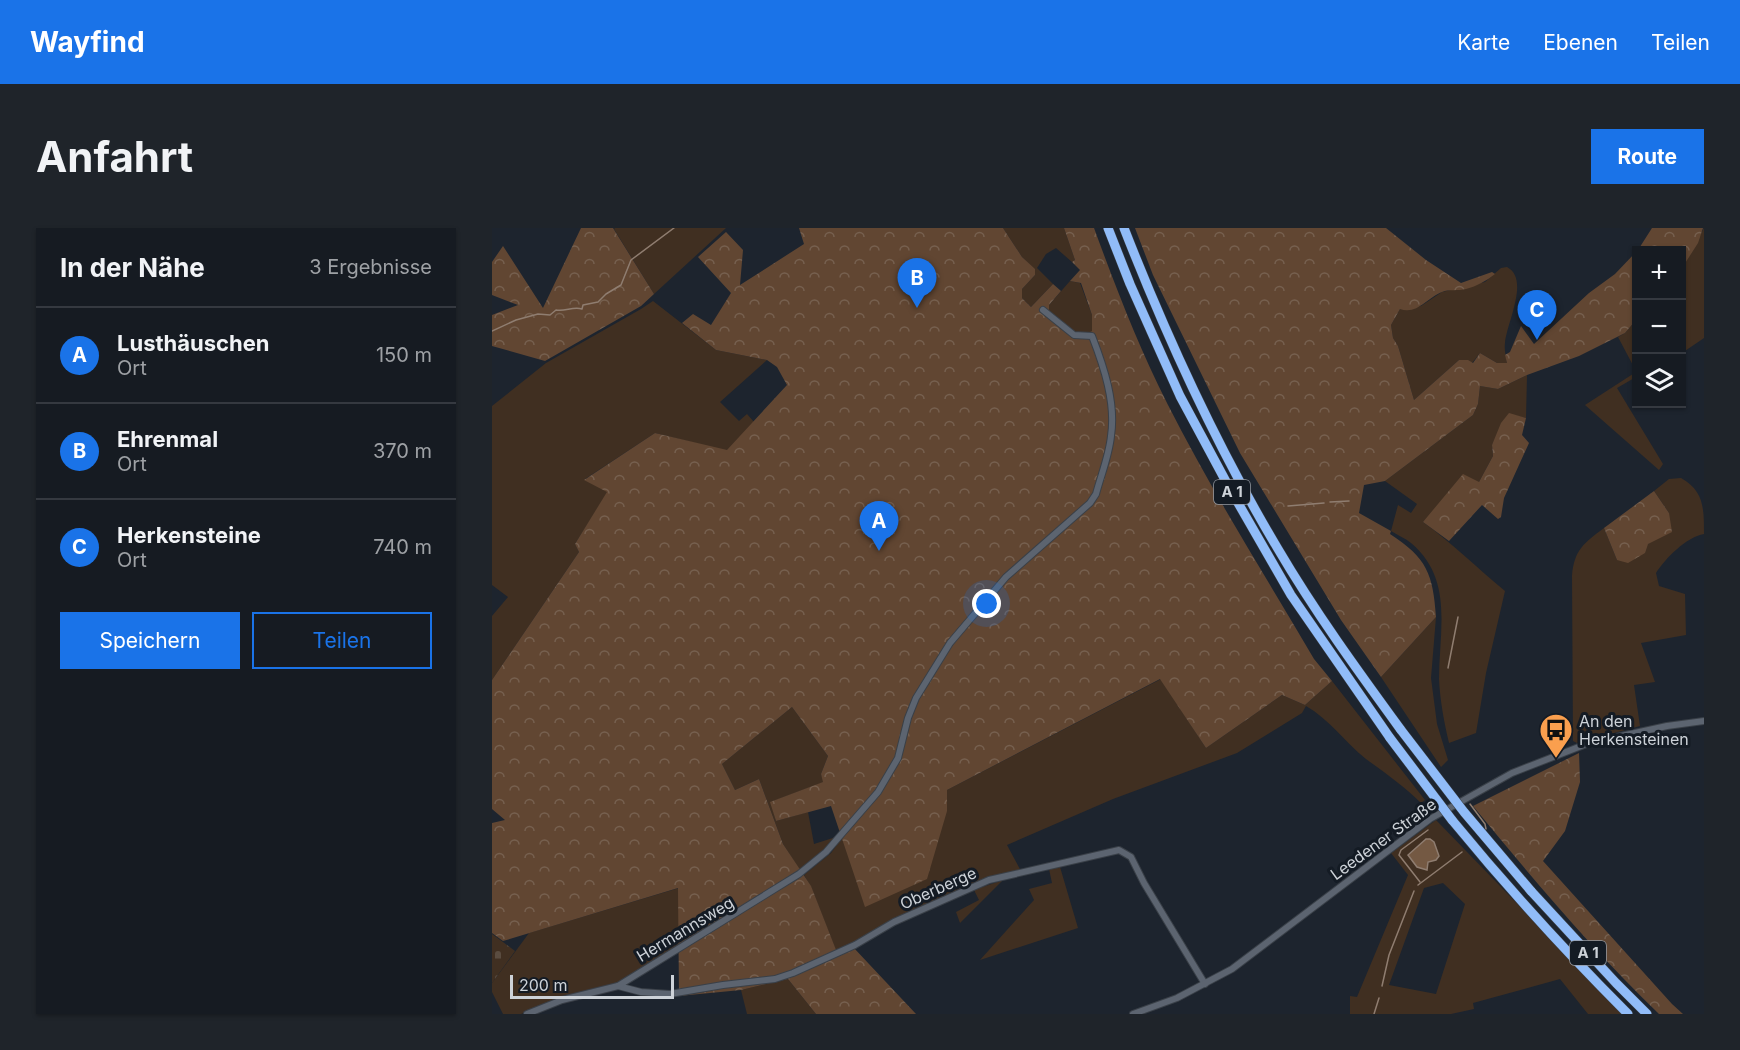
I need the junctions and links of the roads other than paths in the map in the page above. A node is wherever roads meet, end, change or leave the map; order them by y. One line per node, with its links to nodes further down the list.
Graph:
1 (1108, 228): 9 (highway, A 1, bridge)
2 (1124, 228): 10 (highway, A 1, bridge)
3 (1043, 310): 6 (street, Hermannsweg)
4 (1704, 721): 5 (street, Leedener Straße)
5 (1205, 984): 6 (street, Oberberge); 8 (street, Leedener Straße)
6 (618, 986): 7 (street, Hermannsweg)
7 (527, 1014)
8 (1133, 1014)
9 (1628, 1014)
10 (1647, 1014)

